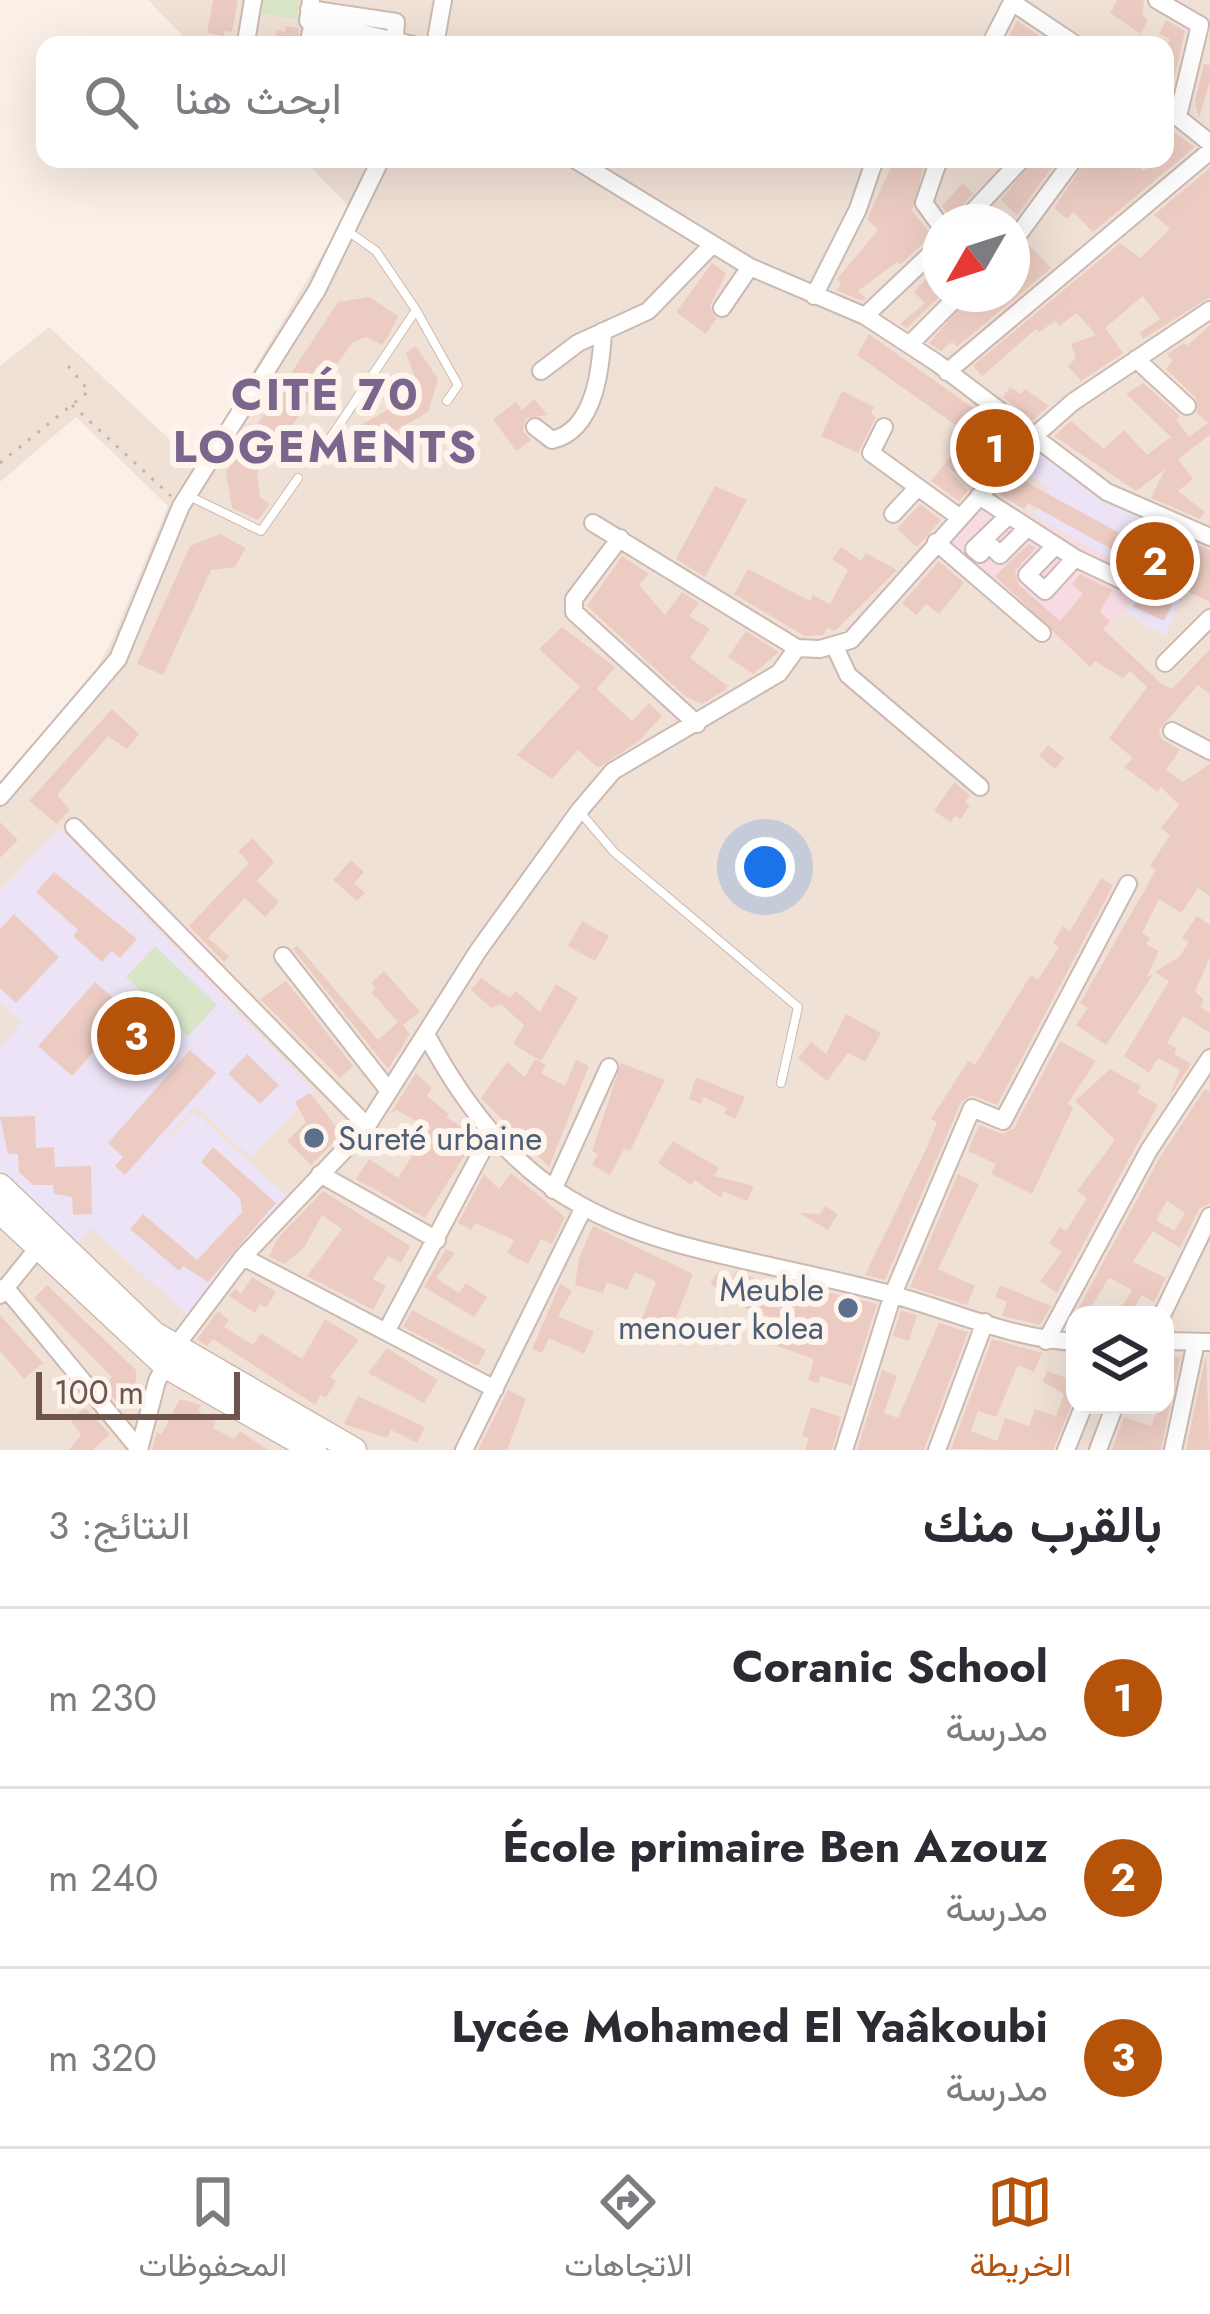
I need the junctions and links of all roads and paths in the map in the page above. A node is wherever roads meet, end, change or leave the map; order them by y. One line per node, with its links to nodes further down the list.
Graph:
1 (253, 0): 6 (street)
2 (443, 0): 9 (street)
3 (1157, 0): 12 (street)
4 (1012, 1): 10 (street); 11 (street)
5 (311, 10): 7 (street); 8 (street)
6 (247, 36)
7 (378, 36)
8 (402, 36)
9 (437, 36)
10 (994, 36)
11 (1063, 36)
12 (1174, 105)
13 (1174, 113): 14 (street)
14 (1210, 147): 39 (street)
15 (377, 168): 24 (street)
16 (588, 168): 25 (street)
17 (872, 168): 28 (street)
18 (936, 168): 21 (street)
19 (1014, 168): 22 (street)
20 (1067, 168): 23 (street)
21 (925, 204)
22 (980, 204)
23 (1030, 219)
24 (346, 231): 30 (lane); 51 (street)
25 (712, 245): 27 (street); 34 (street)
26 (922, 262): 33 (street)
27 (750, 267): 28 (street); 29 (street)
28 (814, 296): 33 (street)
29 (722, 308)
30 (416, 310): 40 (lane); 46 (lane)
31 (1210, 310): 36 (street)
32 (941, 312): 35 (street)
33 (865, 316): 35 (street)
34 (603, 331): 38 (street); 44 (street)
35 (910, 344): 39 (street)
36 (1136, 359): 42 (street); 45 (street)
37 (64, 360): 41 (path)
38 (541, 371)
39 (947, 372): 45 (street)
40 (447, 401)
41 (72, 405): 47 (path); 51 (path)
42 (1187, 406)
43 (884, 427): 49 (street)
44 (535, 428)
45 (1032, 438): 50 (street); 58 (street)
46 (315, 460)
47 (0, 463)
48 (298, 478): 51 (lane)
49 (918, 487): 52 (street); 55 (street)
50 (979, 496): 53 (street); 55 (street)
51 (185, 500): 73 (street)
52 (893, 514)
53 (1008, 516): 57 (street); 57 (street)
54 (1210, 516): 58 (street)
55 (959, 517): 60 (street)
56 (593, 523): 59 (street)
57 (1026, 529): 61 (street)
58 (1203, 534)
59 (620, 538): 67 (street); 69 (street)
60 (936, 542): 65 (street); 66 (street)
61 (1054, 546): 62 (street); 62 (street)
62 (1075, 558): 63 (street)
63 (1134, 586)
64 (1210, 618): 68 (street)
65 (1042, 633)
66 (835, 647): 67 (street); 72 (street)
67 (797, 648): 69 (street)
68 (1165, 663)
69 (697, 724): 74 (street)
70 (1172, 731): 71 (street)
71 (1210, 751)
72 (980, 788)
73 (0, 796)
74 (579, 811): 78 (street); 81 (lane)
75 (74, 827): 83 (street)
76 (1128, 884): 95 (street)
77 (283, 956): 82 (street)
78 (426, 1034): 82 (street); 84 (street)
79 (1210, 1058): 99 (street)
80 (609, 1067): 87 (street)
81 (781, 1083)
82 (389, 1091): 83 (street)
83 (367, 1126): 85 (street)
84 (491, 1134): 87 (street); 91 (street)
85 (320, 1174): 91 (street); 93 (street)
86 (0, 1186): 102 (main road)
87 (553, 1190): 88 (street)
88 (583, 1209): 95 (street); 103 (street)
89 (1210, 1216): 96 (street)
90 (2, 1218): 92 (main road)
91 (437, 1240): 98 (street)
92 (37, 1250): 94 (street); 102 (main road)
93 (243, 1257): 98 (street); 102 (street)
94 (2, 1291): 106 (street)
95 (893, 1294): 97 (street); 111 (street)
96 (1166, 1306)
97 (986, 1322): 99 (street); 107 (street)
98 (387, 1330): 103 (street)
99 (1046, 1341): 100 (street)
100 (1066, 1342)
101 (1203, 1342): 114 (street)
102 (171, 1357): 106 (street); 108 (main road); 109 (main road)
103 (495, 1389): 110 (street)
104 (1080, 1414): 112 (street)
105 (1112, 1414): 113 (street)
106 (139, 1449)
107 (939, 1449)
108 (314, 1450)
109 (353, 1450)
110 (464, 1450)
111 (844, 1450)
112 (1066, 1450)
113 (1098, 1450)
114 (1173, 1450)

